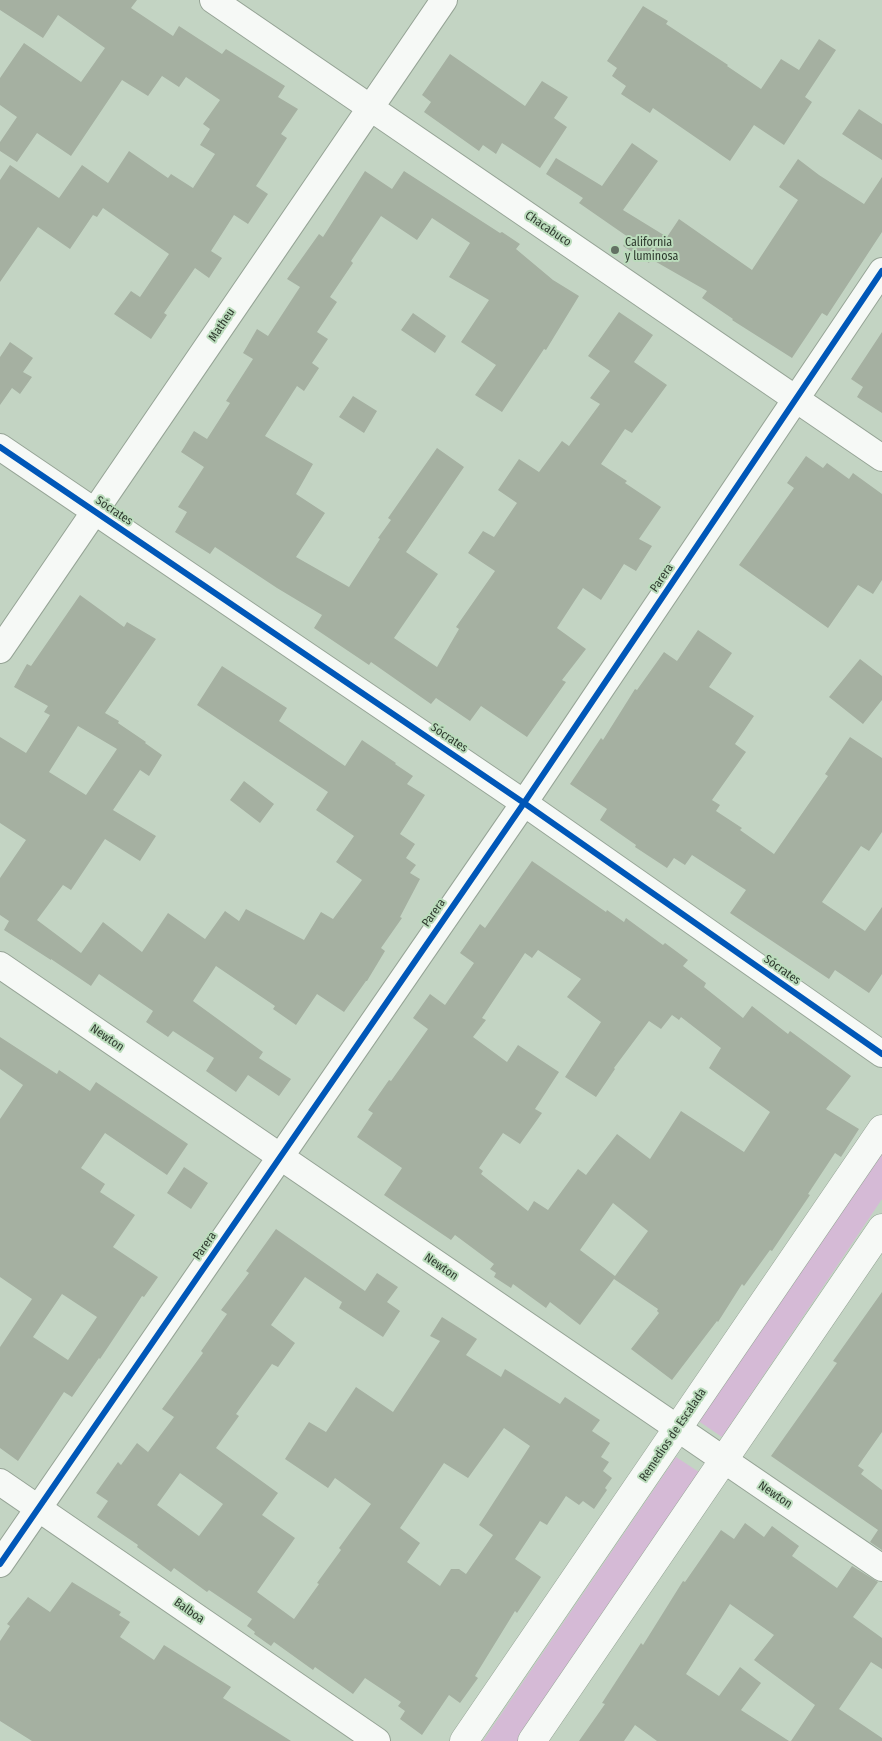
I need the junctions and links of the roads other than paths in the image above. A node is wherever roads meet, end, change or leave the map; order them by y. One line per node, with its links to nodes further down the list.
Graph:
1 (213, 0): 3 (street, Chacabuco)
2 (444, 0): 3 (street, Matheu)
3 (371, 108): 5 (street, Chacabuco); 8 (street, Matheu)
4 (882, 271): 5 (street, Parera)
5 (796, 399): 7 (street, Chacabuco); 10 (street, Parera)
6 (0, 447): 8 (street, Sócrates)
7 (882, 458)
8 (95, 511): 9 (street, Matheu); 10 (street, Sócrates)
9 (0, 650)
10 (524, 803): 12 (street, Sócrates); 14 (street, Parera)
11 (0, 965): 14 (street, Newton)
12 (882, 1054)
13 (882, 1129): 16 (main road, Remedios de Escalada)
14 (280, 1157): 16 (street, Newton); 19 (street, Parera)
15 (882, 1228): 17 (main road)
16 (678, 1429): 17 (street, Newton); 23 (main road, Remedios de Escalada)
17 (724, 1460): 21 (street, Newton); 24 (main road)
18 (0, 1482): 19 (street, Balboa)
19 (38, 1508): 20 (street, Parera); 22 (street, Balboa)
20 (0, 1564)
21 (882, 1568)
22 (377, 1741)
23 (464, 1741)
24 (532, 1741)

